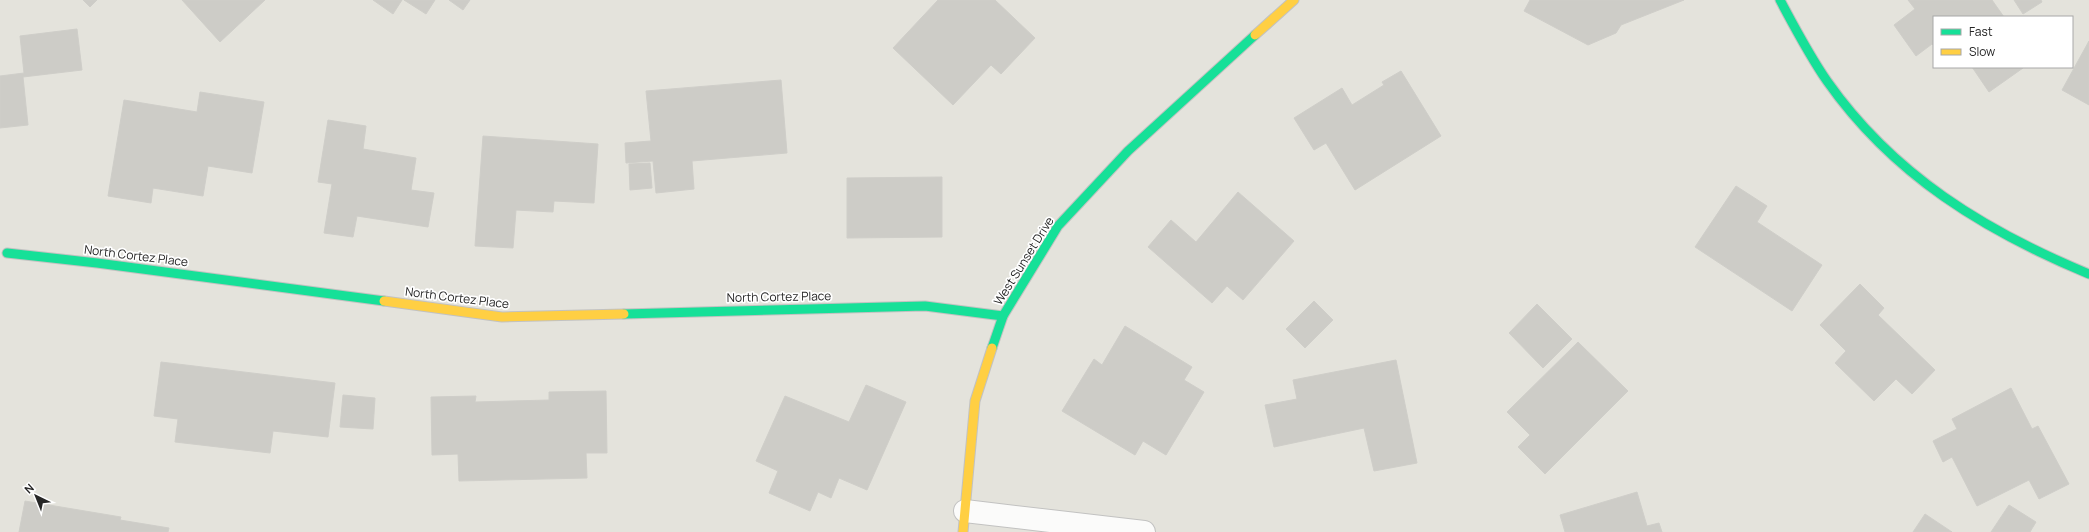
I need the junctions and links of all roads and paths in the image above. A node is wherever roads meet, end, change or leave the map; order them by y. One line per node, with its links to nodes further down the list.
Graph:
1 (1294, 0): 5 (street, West Sunset Drive)
2 (1780, 0): 4 (street)
3 (7, 254): 5 (street, North Cortez Place)
4 (2089, 274)
5 (1003, 316): 6 (street, West Sunset Drive)
6 (964, 522): 7 (street)
7 (1144, 532)

